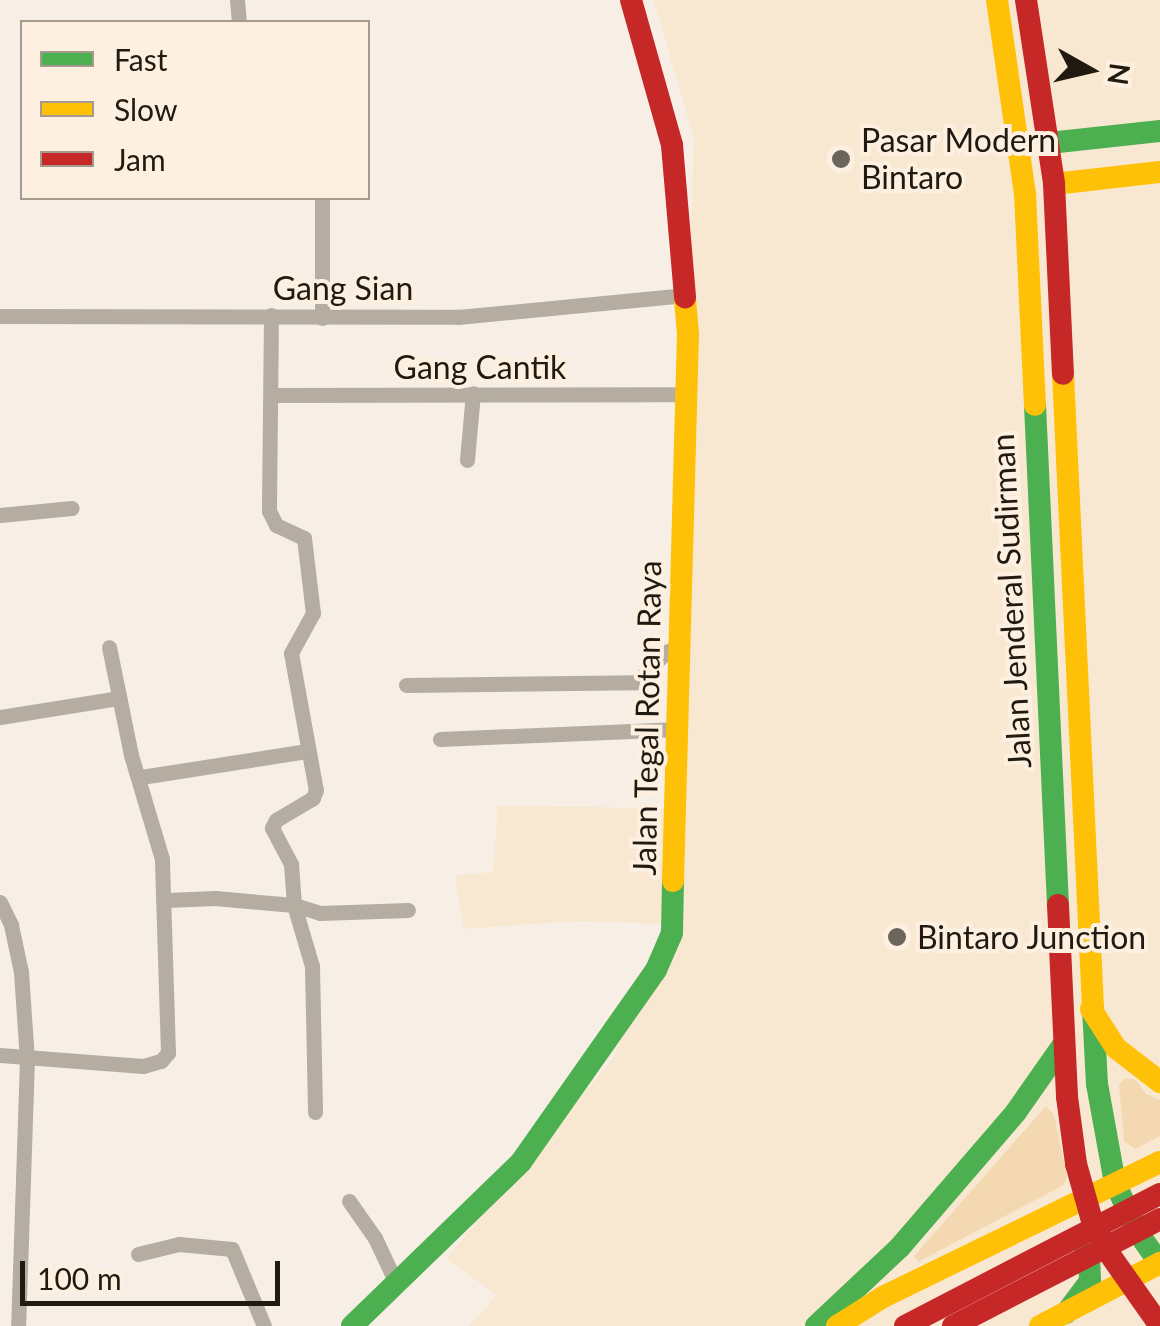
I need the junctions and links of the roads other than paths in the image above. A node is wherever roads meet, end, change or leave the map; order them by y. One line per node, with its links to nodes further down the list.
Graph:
1 (631, 0): 9 (main road, Jalan Tegal Rotan Raya)
2 (997, 0): 13 (main road, Jalan Jenderal Sudirman)
3 (1026, 0): 5 (main road, Jalan Jenderal Sudirman)
4 (1160, 131): 5 (main road)
5 (1049, 143): 7 (main road, Jalan Jenderal Sudirman)
6 (1160, 172): 7 (main road)
7 (1054, 184): 14 (main road, Jalan Jenderal Sudirman)
8 (322, 200): 12 (street)
9 (686, 295): 12 (street, Gang Sian); 16 (main road, Jalan Tegal Rotan Raya)
10 (271, 315): 11 (street, Gang Sian); 12 (street, Gang Sian); 17 (street)
11 (0, 316)
12 (322, 318)
13 (1032, 363): 14 (main road); 19 (main road, Jalan Jenderal Sudirman)
14 (1063, 365): 18 (main road, Jalan Jenderal Sudirman)
15 (473, 394): 16 (street, Gang Cantik); 17 (street, Gang Cantik); 20 (street)
16 (688, 394): 24 (main road, Jalan Tegal Rotan Raya)
17 (272, 396): 30 (street)
18 (1065, 396): 19 (main road); 36 (main road, Jalan Jenderal Sudirman)
19 (1035, 398): 37 (main road, Jalan Jenderal Sudirman)
20 (467, 460)
21 (72, 508): 22 (street)
22 (0, 515)
23 (109, 646): 26 (street)
24 (681, 646): 25 (street); 28 (main road, Jalan Tegal Rotan Raya)
25 (406, 686)
26 (119, 698): 27 (street); 31 (street)
27 (0, 717)
28 (680, 730): 29 (street); 53 (main road, Jalan Tegal Rotan Raya)
29 (440, 738)
30 (307, 751): 31 (street); 34 (street)
31 (141, 777): 32 (street)
32 (166, 900): 34 (street); 39 (street)
33 (0, 902): 39 (street)
34 (294, 905): 35 (street); 41 (street)
35 (408, 910)
36 (1092, 1009): 40 (main road); 43 (main road, Jalan Jenderal Sudirman)
37 (1063, 1045): 45 (main road, Jalan Jenderal Sudirman); 58 (main road)
38 (0, 1056): 39 (street)
39 (27, 1059): 51 (street)
40 (1160, 1082)
41 (314, 1112)
42 (1160, 1164): 43 (main road); 44 (main road)
43 (1115, 1183): 45 (main road); 50 (main road, Jalan Jenderal Sudirman)
44 (1160, 1198): 60 (main road, bridge)
45 (1084, 1199): 48 (main road); 52 (main road, Jalan Jenderal Sudirman)
46 (349, 1201): 53 (street)
47 (1160, 1219): 61 (main road, bridge)
48 (1030, 1225): 54 (main road); 59 (main road)
49 (138, 1254): 56 (street)
50 (1160, 1263): 52 (main road)
51 (8, 1279): 55 (street)
52 (1126, 1280): 54 (main road); 63 (main road, Jalan Jenderal Sudirman)
53 (397, 1285): 57 (main road, Jalan Tegal Rotan Raya)
54 (1066, 1313): 62 (main road)
55 (18, 1326)
56 (264, 1326)
57 (352, 1326)
58 (816, 1326)
59 (837, 1326)
60 (905, 1326)
61 (952, 1326)
62 (1040, 1326)
63 (1160, 1326)

